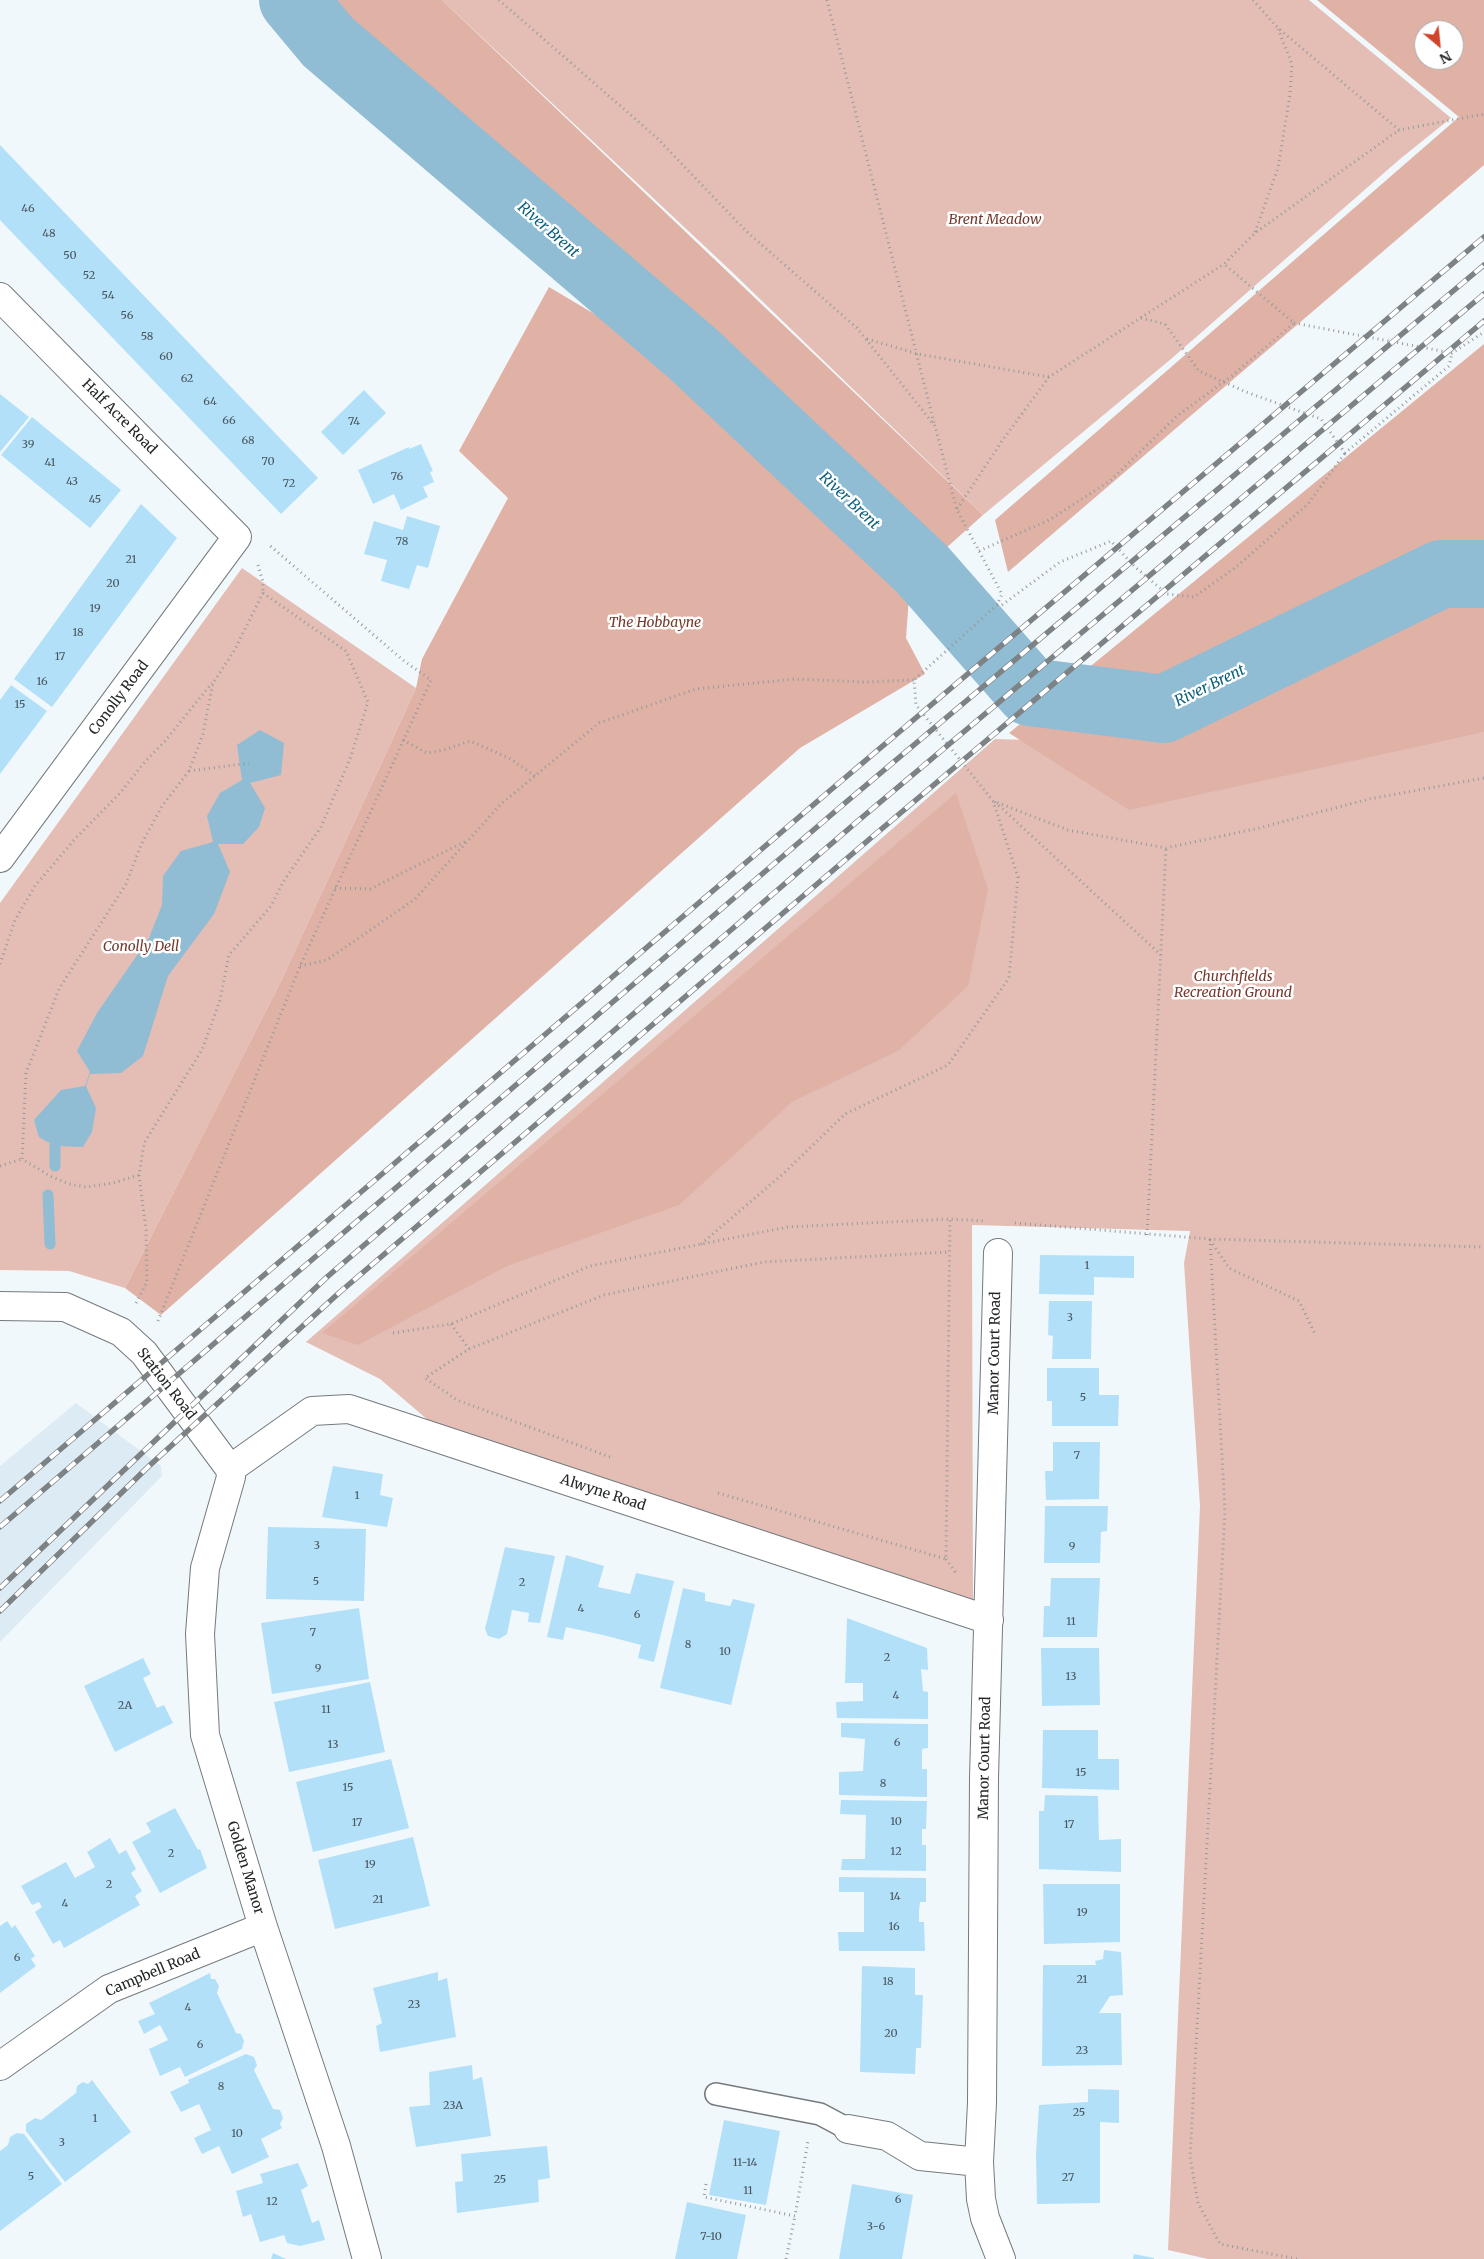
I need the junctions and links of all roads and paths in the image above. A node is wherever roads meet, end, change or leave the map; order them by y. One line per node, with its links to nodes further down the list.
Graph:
1 (500, 0): 13 (path)
2 (827, 0): 15 (path)
3 (1252, 0): 4 (path)
4 (1278, 28): 6 (path); 7 (path)
5 (1484, 114): 6 (path)
6 (1399, 130): 7 (path)
7 (1255, 233): 8 (path)
8 (1224, 264): 10 (path); 11 (path)
9 (1, 302): 21 (street, Half Acre Road)
10 (1141, 318): 16 (path); 17 (path)
11 (1294, 323): 14 (path); 17 (path)
12 (1484, 332): 14 (path)
13 (865, 339): 15 (path); 18 (path)
14 (1452, 353): 19 (path)
15 (918, 354): 16 (path); 18 (path)
16 (1049, 377): 20 (path)
17 (1224, 382): 19 (path); 23 (path)
18 (935, 426): 20 (path)
19 (1345, 454): 25 (path)
20 (957, 510): 23 (path)
21 (246, 547): 24 (path); 36 (street, Conolly Road)
22 (261, 549): 28 (path)
23 (979, 551): 25 (path)
24 (263, 593): 27 (path); 43 (path)
25 (997, 605): 26 (path)
26 (914, 680): 31 (path); 33 (path)
27 (213, 683): 30 (path); 39 (path)
28 (403, 740): 31 (path); 37 (path)
29 (249, 762): 30 (path)
30 (189, 771): 41 (path)
31 (536, 776): 34 (path)
32 (1484, 778): 35 (path)
33 (993, 801): 35 (path); 38 (path); 49 (path)
34 (470, 839): 37 (path); 40 (path)
35 (1166, 848): 38 (path)
36 (0, 858)
37 (335, 888): 40 (path)
38 (1162, 955): 47 (path)
39 (0, 964)
40 (300, 966): 57 (path)
41 (22, 1159): 42 (path); 43 (path)
42 (0, 1166)
43 (139, 1175): 57 (path)
44 (950, 1219): 45 (path); 49 (path); 51 (path)
45 (992, 1222)
46 (1010, 1223): 47 (path)
47 (1147, 1236): 48 (path)
48 (1210, 1239): 50 (path); 56 (path); 74 (path)
49 (700, 1244): 54 (path)
50 (1484, 1247)
51 (949, 1252): 58 (path); 61 (path)
52 (998, 1253): 62 (street, Manor Court Road)
53 (0, 1306): 57 (street, Station Road)
54 (451, 1324): 55 (path); 58 (path)
55 (393, 1333)
56 (1316, 1336)
57 (127, 1338): 60 (street, Station Road)
58 (469, 1349): 59 (path)
59 (616, 1459)
60 (230, 1468): 62 (street, Alwyne Road); 63 (street, Golden Manor)
61 (710, 1490)
62 (988, 1620): 68 (street, Manor Court Road)
63 (263, 1927): 64 (street, Campbell Road); 71 (street, Golden Manor)
64 (0, 2066)
65 (716, 2094): 66 (lane)
66 (813, 2113): 67 (lane); 70 (path)
67 (848, 2129): 68 (street)
68 (979, 2162): 73 (street, Manor Court Road)
69 (706, 2184): 70 (path)
70 (795, 2216): 72 (path)
71 (367, 2259)
72 (786, 2259)
73 (1001, 2259)
74 (1297, 2259)

